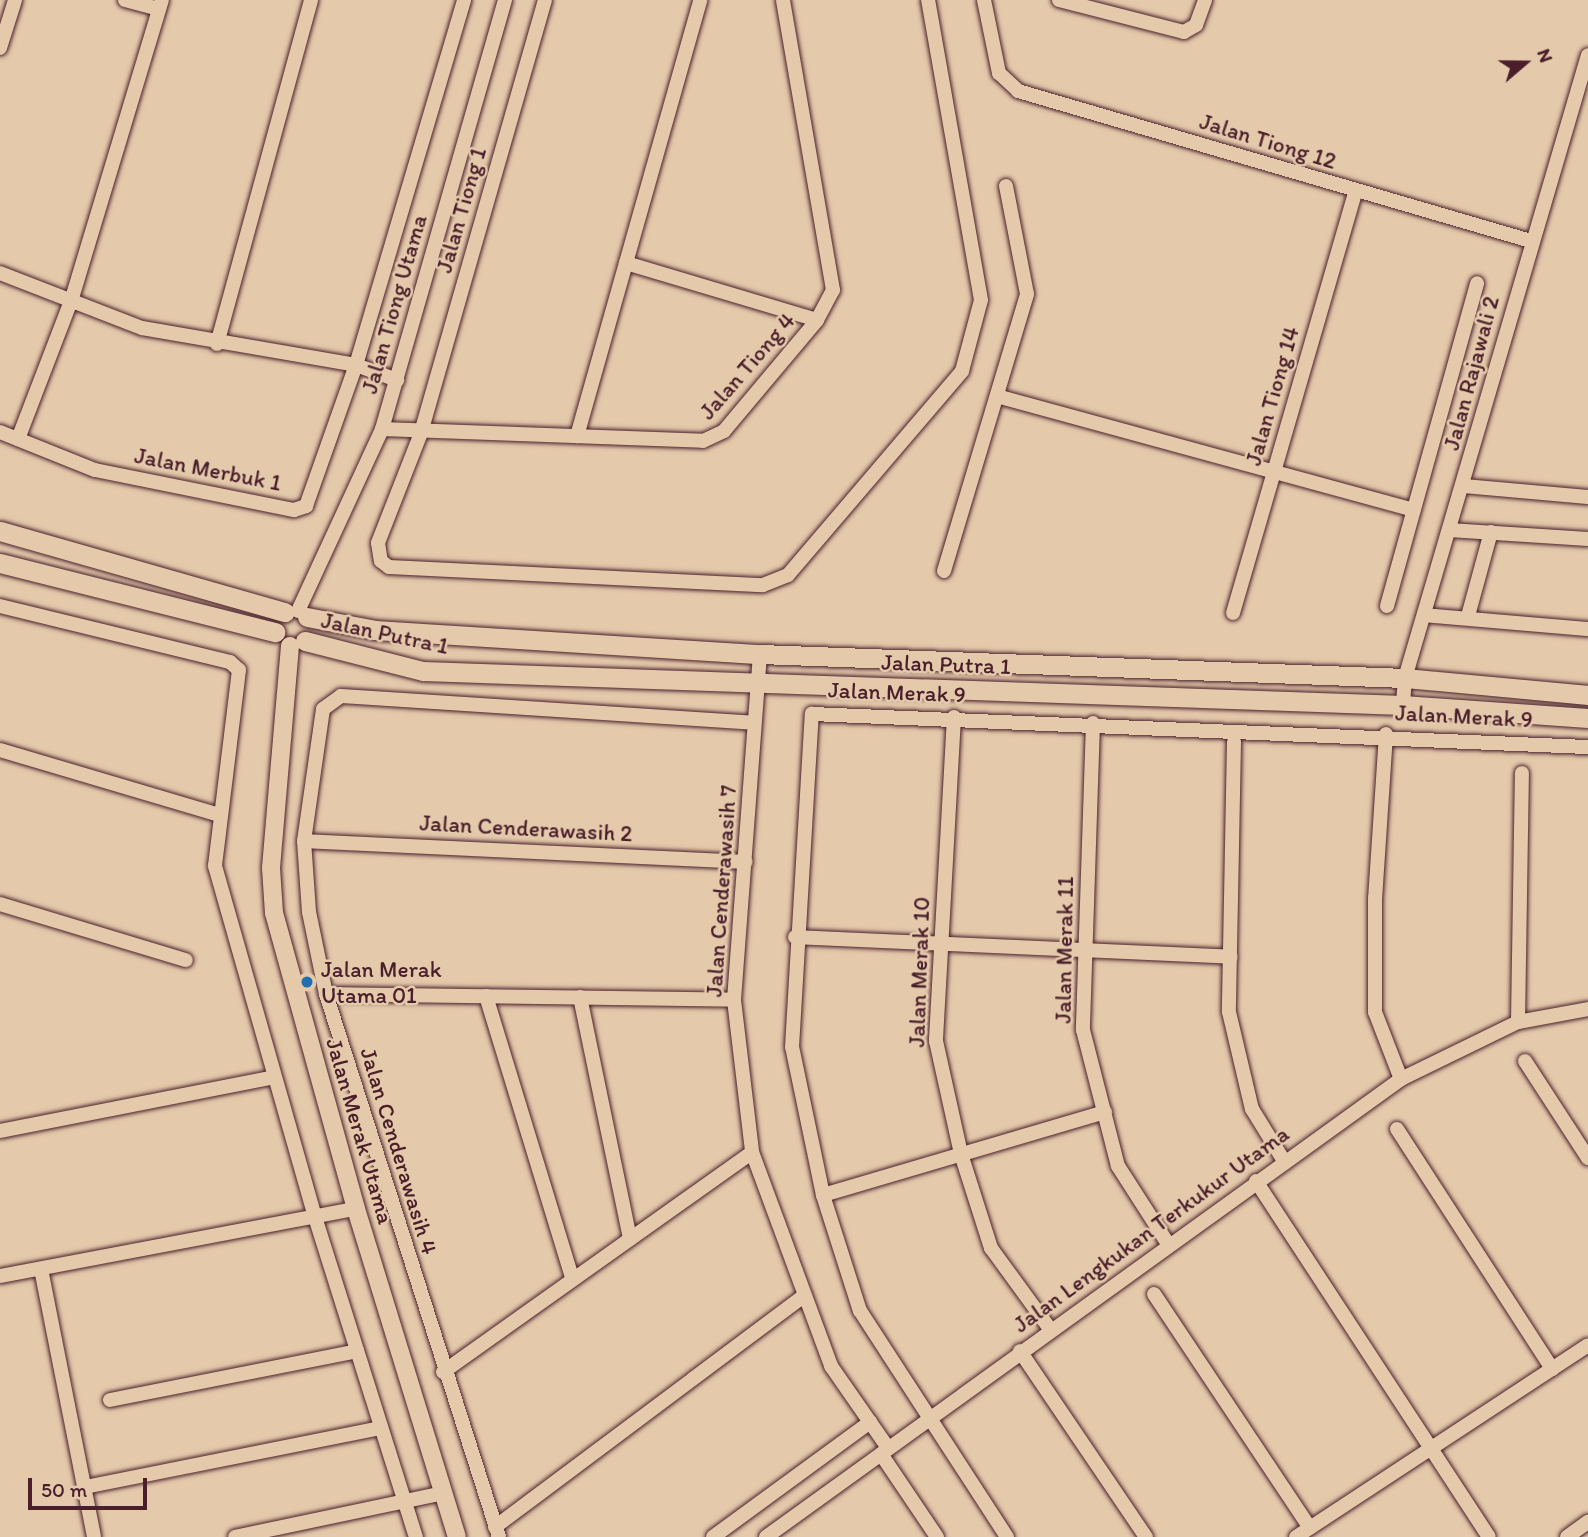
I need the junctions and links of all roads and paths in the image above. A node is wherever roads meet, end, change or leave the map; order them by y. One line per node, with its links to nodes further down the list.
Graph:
1 (15, 0): 14 (street)
2 (125, 0): 13 (street)
3 (312, 0): 24 (street)
4 (464, 0): 25 (street, Jalan Merbuk 1)
5 (505, 0): 26 (street, Jalan Tiong Utama)
6 (545, 0): 30 (street, Jalan Tiong 1)
7 (700, 0): 19 (street)
8 (783, 0): 23 (street, Jalan Tiong 4)
9 (928, 0): 30 (street, Jalan Tiong 1)
10 (984, 0): 17 (street, Jalan Tiong 12)
11 (1059, 0): 12 (street)
12 (1205, 0)
13 (160, 4): 22 (street)
14 (0, 48)
15 (1588, 55): 18 (street, Jalan Rajawali 2)
16 (1006, 186): 27 (street)
17 (1356, 191): 18 (street, Jalan Tiong 12); 33 (street, Jalan Tiong 14)
18 (1531, 241): 34 (street, Jalan Rajawali 2)
19 (626, 264): 23 (street); 31 (street)
20 (0, 273): 22 (street)
21 (1477, 284): 36 (street)
22 (72, 298): 24 (street); 32 (street)
23 (817, 320): 31 (street, Jalan Tiong 4)
24 (217, 344): 25 (street)
25 (356, 365): 26 (street); 32 (street, Jalan Merbuk 1)
26 (397, 380): 28 (street, Jalan Tiong Utama)
27 (997, 396): 33 (street); 42 (street)
28 (382, 429): 30 (street, Jalan Tiong 4); 45 (street, Jalan Tiong Utama)
29 (0, 432): 32 (street, Jalan Merbuk 1)
30 (422, 433): 31 (street, Jalan Tiong 4)
31 (577, 436)
32 (18, 439)
33 (1273, 471): 36 (street); 46 (street, Jalan Tiong 14)
34 (1464, 486): 35 (street); 37 (street, Jalan Rajawali 2)
35 (1588, 497)
36 (1414, 510): 44 (street)
37 (1449, 530): 39 (street); 47 (street, Jalan Rajawali 2)
38 (0, 531): 45 (main road, Jalan Putra 1)
39 (1491, 532): 40 (street); 48 (street)
40 (1588, 539)
41 (0, 564): 50 (main road)
42 (944, 571)
43 (0, 606): 66 (street)
44 (1387, 606)
45 (296, 613): 50 (main road); 51 (main road); 52 (main road, Jalan Putra 1)
46 (1233, 613)
47 (1424, 615): 48 (street); 53 (street, Jalan Rajawali 2)
48 (1468, 616): 49 (street)
49 (1588, 629)
50 (275, 632): 51 (main road)
51 (298, 644): 54 (main road, Jalan Putra 1); 93 (street, Jalan Merak Utama)
52 (760, 654): 53 (main road, Jalan Putra 1); 54 (street, Jalan Cenderawasih 7)
53 (1405, 678): 55 (main road, Jalan Putra 1); 56 (street, Jalan Rajawali 2)
54 (759, 682): 56 (main road, Jalan Putra 1); 59 (street, Jalan Cenderawasih 7)
55 (1588, 695)
56 (1403, 705): 58 (main road, Jalan Putra 1)
57 (954, 717): 60 (street, Jalan Merak 9); 70 (street, Jalan Merak 9); 71 (street, Jalan Merak 10)
58 (1588, 718)
59 (754, 723): 67 (street, Jalan Cenderawasih 4); 68 (street, Jalan Cenderawasih 7)
60 (1093, 723): 61 (street, Jalan Merak 9); 72 (street, Jalan Merak 11)
61 (1386, 734): 63 (street, Jalan Merak 9); 83 (street)
62 (1234, 742): 73 (street)
63 (1588, 747)
64 (0, 750): 66 (street)
65 (1522, 773): 80 (street)
66 (220, 815): 82 (street)
67 (304, 841): 68 (street, Jalan Cenderawasih 2); 75 (street, Jalan Cenderawasih 4)
68 (746, 862): 78 (street, Jalan Cenderawasih 7)
69 (0, 904): 74 (street)
70 (795, 937): 71 (street); 92 (street, Jalan Merak 9)
71 (941, 943): 72 (street); 88 (street, Jalan Merak 10)
72 (1086, 950): 73 (street); 84 (street, Jalan Merak 11)
73 (1231, 957): 90 (street)
74 (186, 960)
75 (326, 994): 76 (street); 107 (street, Jalan Cenderawasih 4)
76 (486, 996): 77 (street); 99 (street)
77 (580, 998): 78 (street); 95 (street)
78 (734, 1000): 87 (street, Jalan Cenderawasih 7)
79 (1588, 1009): 80 (street, Jalan Lengkukan Terkukur Utama)
80 (1518, 1022): 83 (street, Jalan Lengkukan Terkukur Utama)
81 (1525, 1061): 89 (street)
82 (274, 1077): 86 (street); 94 (street)
83 (1401, 1079): 90 (street, Jalan Lengkukan Terkukur Utama)
84 (1105, 1112): 88 (street); 96 (street, Jalan Merak 11)
85 (1397, 1129): 106 (street)
86 (0, 1131)
87 (752, 1152): 95 (street); 101 (street, Jalan Cenderawasih 7)
88 (961, 1154): 92 (street); 102 (street, Jalan Merak 10)
89 (1588, 1158)
90 (1284, 1161): 91 (street, Jalan Lengkukan Terkukur Utama)
91 (1256, 1181): 96 (street, Jalan Lengkukan Terkukur Utama); 112 (street)
92 (823, 1195): 109 (street, Jalan Merak 9)
93 (356, 1209): 94 (street); 115 (street, Jalan Merak Utama)
94 (315, 1217): 97 (street); 104 (street)
95 (630, 1238): 99 (street)
96 (1168, 1244): 102 (street, Jalan Lengkukan Terkukur Utama)
97 (41, 1269): 98 (street); 114 (street)
98 (0, 1276)
99 (572, 1278): 107 (street)
100 (1154, 1294): 118 (street)
101 (801, 1298): 110 (street, Jalan Cenderawasih 7); 119 (street)
102 (1050, 1329): 105 (street, Jalan Lengkukan Terkukur Utama)
103 (1588, 1345): 106 (street)
104 (357, 1351): 108 (street); 111 (street)
105 (1020, 1351): 109 (street, Jalan Lengkukan Terkukur Utama); 129 (street)
106 (1552, 1369): 112 (street)
107 (443, 1372): 119 (street, Jalan Cenderawasih 4)
108 (110, 1400)
109 (930, 1416): 113 (street, Jalan Lengkukan Terkukur Utama); 128 (street, Jalan Merak 9)
110 (870, 1422): 113 (street, Jalan Cenderawasih 7); 125 (street)
111 (381, 1428): 114 (street); 116 (street)
112 (1431, 1448): 118 (street); 131 (street)
113 (885, 1451): 126 (street, Jalan Lengkukan Terkukur Utama); 127 (street, Jalan Cenderawasih 7)
114 (85, 1487): 121 (street)
115 (443, 1493): 116 (street); 124 (street, Jalan Merak Utama)
116 (405, 1504): 120 (street); 123 (street)
117 (1588, 1522): 132 (street)
118 (1310, 1528): 130 (street)
119 (497, 1532)
120 (261, 1535): 122 (street)
121 (94, 1537)
122 (235, 1537)
123 (416, 1537)
124 (457, 1537)
125 (713, 1537)
126 (766, 1537)
127 (937, 1537)
128 (1007, 1537)
129 (1146, 1537)
130 (1296, 1537)
131 (1489, 1537)
132 (1567, 1537)

